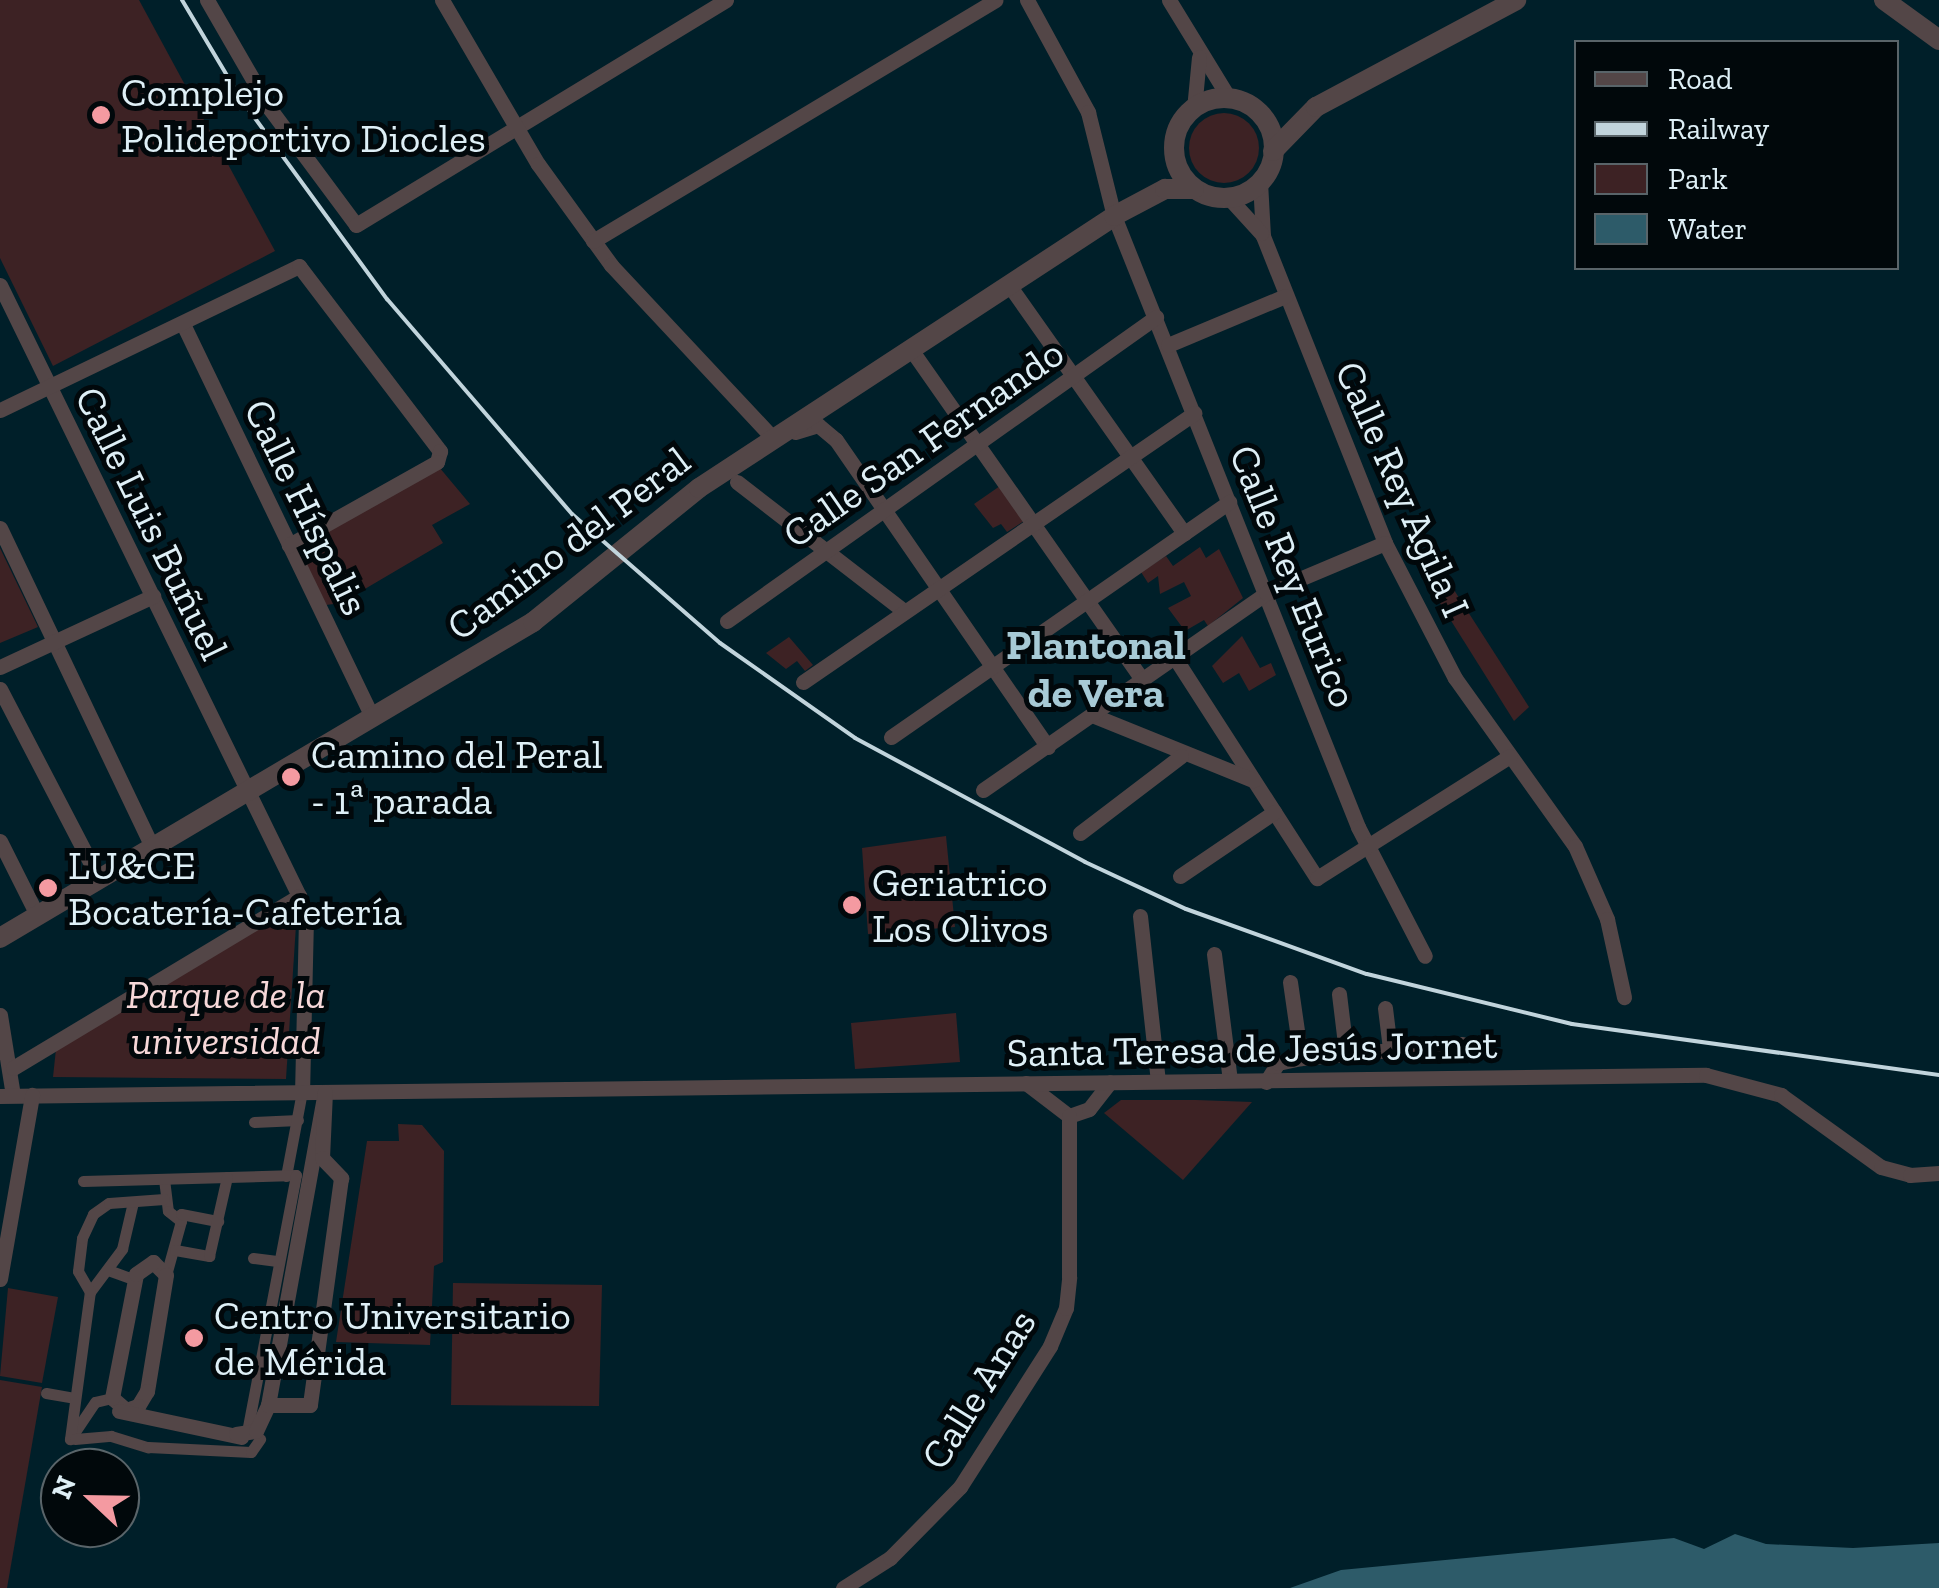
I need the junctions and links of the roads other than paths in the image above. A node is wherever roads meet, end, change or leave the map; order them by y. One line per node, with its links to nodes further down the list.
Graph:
1 (207, 0): 15 (street)
2 (442, 0): 15 (street)
3 (726, 0): 15 (street)
4 (995, 0): 24 (street)
5 (1028, 0): 22 (street, Calle Rey Eurico)
6 (1169, 0): 10 (street)
7 (1516, 0): 12 (street)
8 (1884, 0): 9 (street)
9 (1939, 40)
10 (1199, 56): 11 (street); 13 (street)
11 (1229, 98): 13 (street); 14 (street)
12 (1316, 107): 14 (street); 16 (street)
13 (1194, 108): 17 (street)
14 (1257, 112): 16 (street)
15 (514, 124): 24 (street)
16 (1274, 151): 18 (street)
17 (1174, 156): 19 (street); 20 (street)
18 (1260, 182): 21 (street); 23 (street, Calle Rey Agila I)
19 (1194, 189): 20 (street); 21 (street)
20 (1156, 192): 22 (street, Camino del Peral)
21 (1228, 197): 23 (street, Calle Rey Agila I)
22 (1114, 216): 26 (street, Camino del Peral); 28 (street, Calle Rey Eurico)
23 (1263, 236): 27 (street, Calle Rey Agila I)
24 (593, 241): 36 (street)
25 (0, 285): 33 (street, Calle Luis Buñuel)
26 (1009, 285): 31 (street, Camino del Peral); 32 (street)
27 (1285, 296): 30 (street); 45 (street, Calle Rey Agila I)
28 (1156, 318): 30 (street, Calle Rey Eurico); 32 (street, Calle San Fernando)
29 (183, 324): 33 (street); 46 (street, Calle Híspalis); 46 (street)
30 (1168, 346): 35 (street, Calle Rey Eurico)
31 (910, 348): 36 (street, Camino del Peral); 37 (street)
32 (1074, 376): 37 (street, Calle San Fernando); 38 (street)
33 (48, 387): 34 (street); 50 (street, Calle Luis Buñuel)
34 (0, 410)
35 (1194, 413): 38 (street); 40 (street, Calle Rey Eurico)
36 (779, 434): 41 (street); 62 (street, Camino del Peral)
37 (979, 442): 41 (street, Calle San Fernando); 42 (street)
38 (1130, 456): 42 (street); 44 (street)
39 (737, 482): 47 (street)
40 (1229, 502): 44 (street); 49 (street, Calle Rey Eurico)
41 (884, 510): 47 (street, Calle San Fernando); 48 (street)
42 (1035, 522): 48 (street); 51 (street)
43 (0, 528): 54 (street)
44 (1184, 532): 51 (street)
45 (1385, 543): 49 (street); 66 (street, Calle Rey Agila I)
46 (289, 545): 62 (street, Calle Híspalis)
47 (825, 550): 52 (street); 53 (street, Calle San Fernando)
48 (939, 588): 52 (street); 56 (street)
49 (1266, 593): 55 (street); 74 (street, Calle Rey Eurico)
50 (153, 596): 54 (street); 68 (street, Calle Luis Buñuel)
51 (1089, 598): 56 (street); 58 (street)
52 (904, 611): 59 (street)
53 (727, 621)
54 (54, 643): 57 (street); 73 (street)
55 (1175, 658): 58 (street); 67 (street)
56 (993, 664): 63 (street); 64 (street)
57 (0, 667)
58 (1143, 680): 61 (street)
59 (803, 682)
60 (0, 690): 75 (street)
61 (1092, 715): 64 (street); 65 (street)
62 (372, 717): 68 (street, Camino del Peral)
63 (891, 737)
64 (1048, 747): 69 (street)
65 (1181, 756): 67 (street); 71 (street)
66 (1510, 756): 74 (street); 85 (street, Calle Rey Agila I)
67 (1253, 780): 70 (street)
68 (246, 789): 73 (street, Camino del Peral); 77 (street, Calle Luis Buñuel)
69 (983, 790)
70 (1274, 812): 74 (street); 76 (street)
71 (1080, 833)
72 (0, 841): 78 (street)
73 (151, 845): 75 (street, Camino del Peral)
74 (1368, 848): 82 (street, Calle Rey Eurico)
75 (98, 876): 78 (street, Camino del Peral)
76 (1180, 876)
77 (298, 896): 92 (street); 98 (street, Calle Luis Buñuel)
78 (37, 915): 80 (street, Camino del Peral)
79 (1140, 916): 95 (street)
80 (0, 938)
81 (1214, 954): 93 (street)
82 (1424, 956)
83 (1290, 982): 91 (street)
84 (1339, 994): 90 (street)
85 (1624, 997)
86 (1385, 1008): 89 (street)
87 (0, 1015): 92 (street)
88 (1462, 1044): 89 (street)
89 (1390, 1047): 90 (street)
90 (1346, 1052): 91 (street)
91 (1301, 1058): 96 (street)
92 (13, 1068): 100 (street)
93 (1230, 1080): 95 (street, Santa Teresa de Jesús Jornet); 96 (street, Santa Teresa de Jesús Jornet)
94 (1110, 1082): 95 (street, Santa Teresa de Jesús Jornet); 97 (street, Santa Teresa de Jesús Jornet); 102 (street)
95 (1158, 1082)
96 (1266, 1082): 109 (street, Santa Teresa de Jesús Jornet)
97 (1026, 1083): 99 (street, Santa Teresa de Jesús Jornet); 102 (street)
98 (302, 1092): 99 (street, Santa Teresa de Jesús Jornet); 101 (street, Santa Teresa de Jesús Jornet); 103 (street)
99 (325, 1092): 107 (street); 108 (street)
100 (7, 1095): 101 (street, Santa Teresa de Jesús Jornet)
101 (32, 1095): 116 (street)
102 (1068, 1116): 137 (street, Calle Anas)
103 (298, 1120): 104 (street); 110 (street)
104 (254, 1122)
105 (160, 1164): 112 (street)
106 (217, 1164): 111 (street)
107 (328, 1164): 108 (street); 133 (street)
108 (308, 1169): 133 (street)
109 (1939, 1173)
110 (286, 1176): 111 (street); 121 (street)
111 (221, 1177): 112 (street); 118 (street)
112 (162, 1179): 113 (street); 114 (street)
113 (83, 1182)
114 (164, 1200): 115 (street); 117 (street)
115 (133, 1202): 122 (street); 126 (street)
116 (6, 1207): 124 (street)
117 (181, 1221): 118 (street); 119 (street)
118 (218, 1221): 119 (street)
119 (175, 1250): 123 (street)
120 (253, 1258): 121 (street)
121 (279, 1262): 128 (street)
122 (108, 1270): 125 (street); 126 (street)
123 (166, 1275): 125 (street); 130 (street)
124 (0, 1279)
125 (135, 1280): 132 (street)
126 (90, 1292): 131 (street)
127 (234, 1366): 128 (street)
128 (259, 1370): 135 (street)
129 (46, 1393): 131 (street)
130 (145, 1395): 132 (street); 134 (street)
131 (73, 1398): 136 (street)
132 (113, 1400): 134 (street); 136 (street)
133 (276, 1407): 135 (street)
134 (174, 1421): 135 (street)
135 (248, 1435): 136 (street)
136 (75, 1438)
137 (844, 1588)

